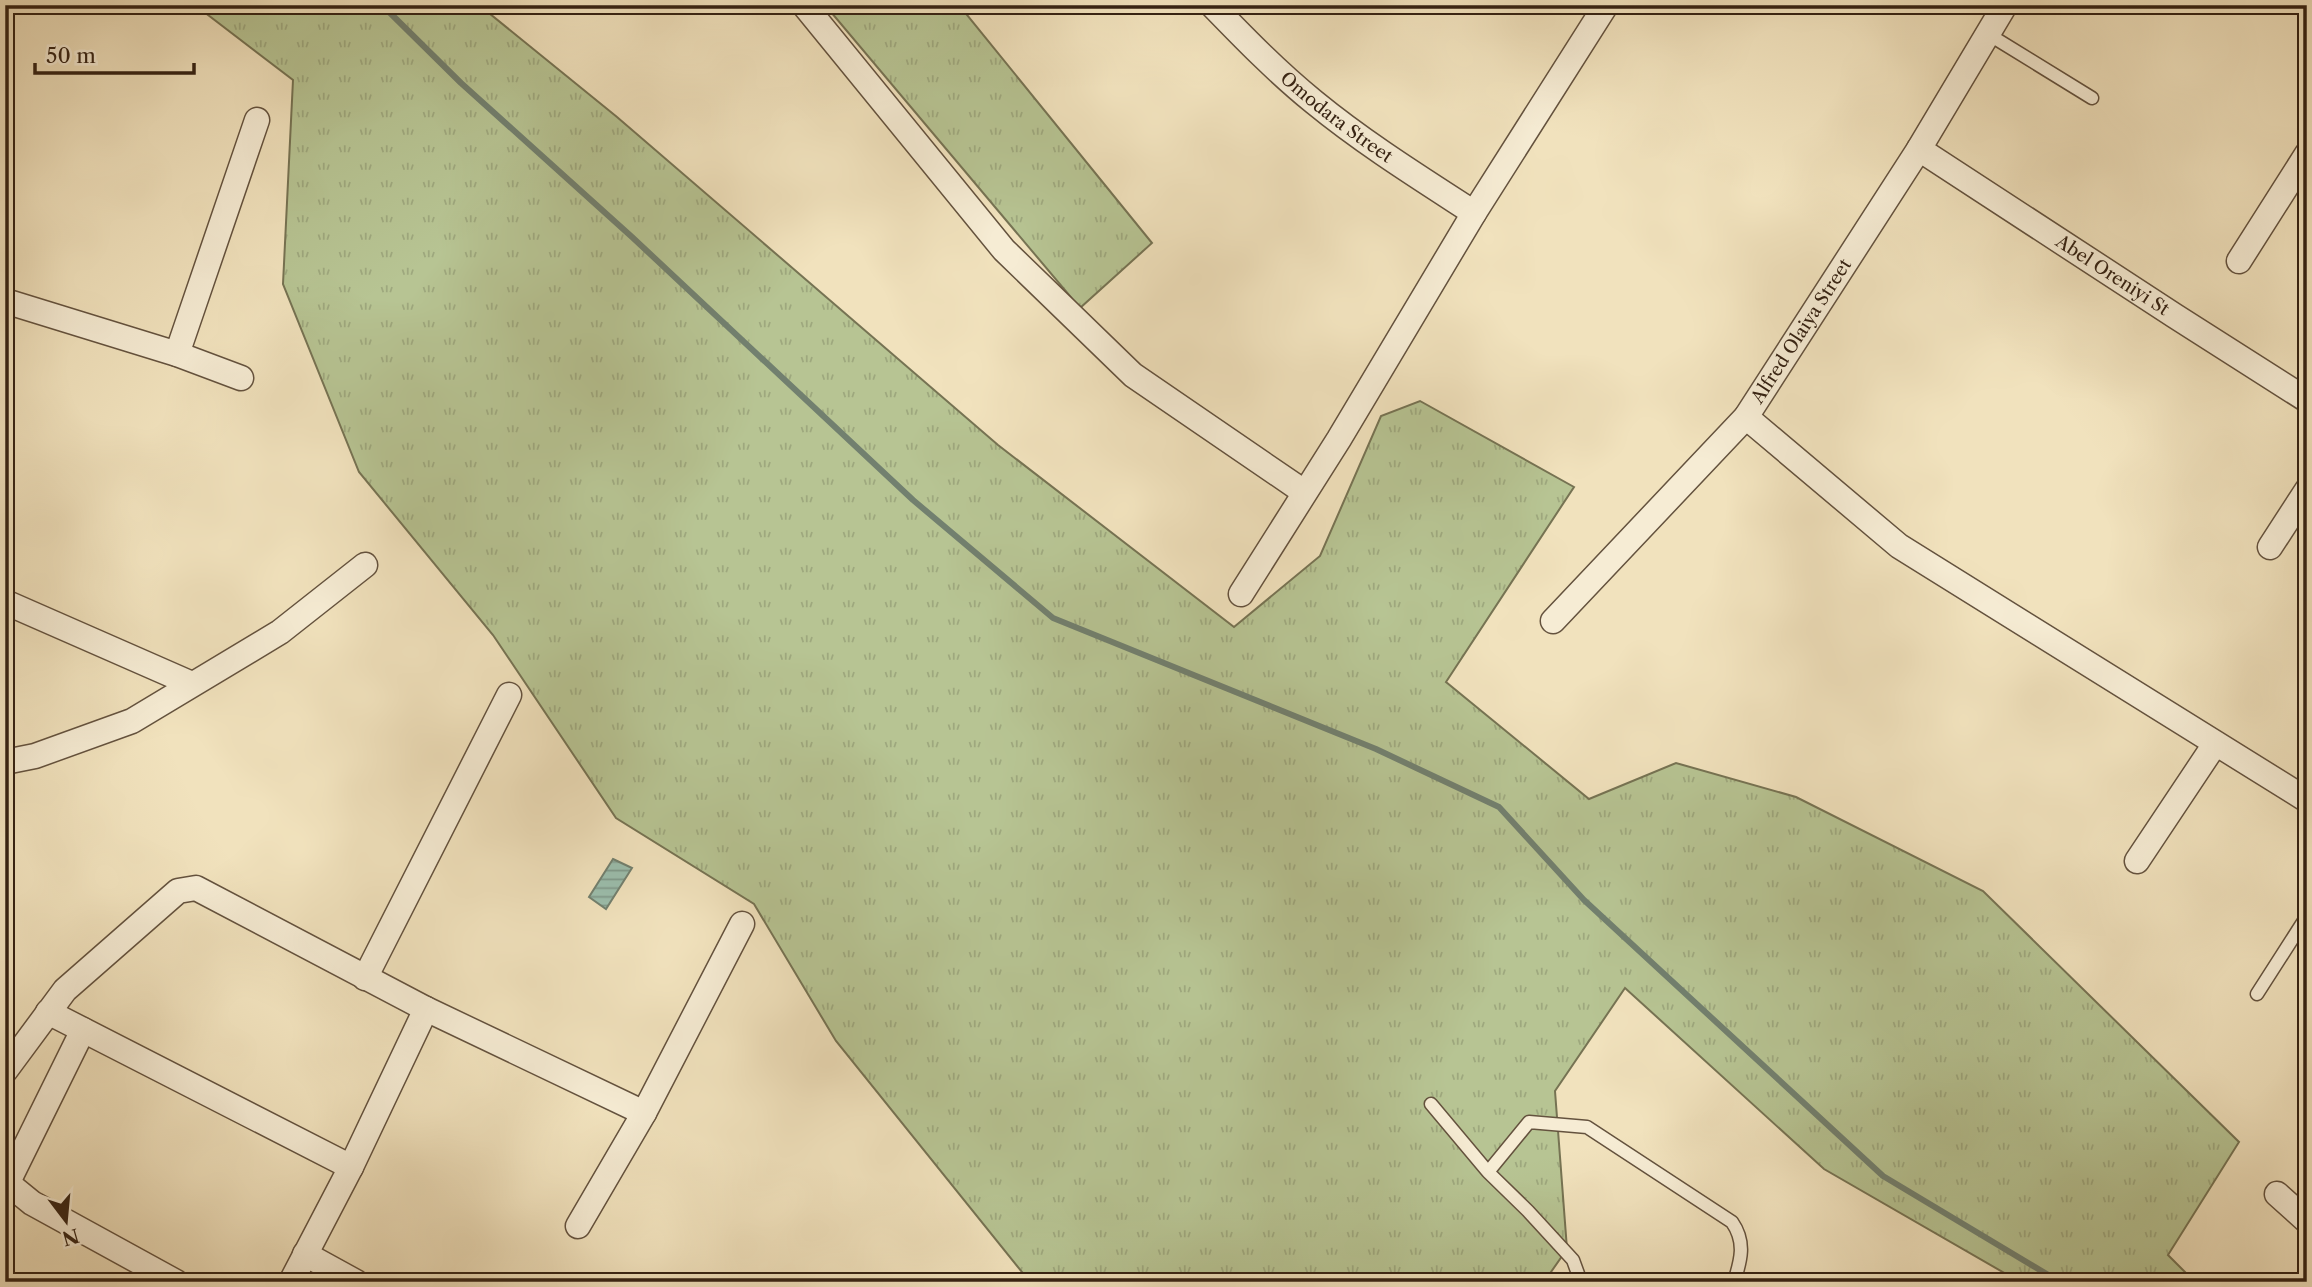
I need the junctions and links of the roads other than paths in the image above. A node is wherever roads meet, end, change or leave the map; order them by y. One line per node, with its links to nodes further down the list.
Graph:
1 (804, 5): 18 (street)
2 (1212, 5): 10 (street, Omodara Street)
3 (1606, 5): 10 (street)
4 (2005, 5): 5 (street, Alfred Olaiya Street)
5 (1988, 34): 6 (lane); 8 (street, Alfred Olaiya Street)
6 (2092, 98)
7 (257, 120): 13 (street)
8 (1919, 149): 15 (street, Abel Oreniyi St); 16 (street, Alfred Olaiya Street)
9 (2307, 155): 11 (street)
10 (1474, 214): 18 (street)
11 (2239, 261)
12 (5, 301): 13 (street)
13 (177, 354): 14 (street)
14 (241, 378)
15 (2307, 400)
16 (1746, 417): 23 (street, Alfred Olaiya Street); 26 (street)
17 (2307, 490): 19 (street)
18 (1304, 492): 21 (street)
19 (2270, 547)
20 (365, 565): 24 (street)
21 (1241, 594)
22 (5, 602): 24 (street)
23 (1553, 621)
24 (192, 684): 27 (street)
25 (509, 695): 32 (street)
26 (2215, 744): 28 (street); 29 (street)
27 (5, 762)
28 (2307, 800)
29 (2137, 861)
30 (2307, 916): 33 (lane)
31 (742, 925): 39 (street)
32 (365, 978): 34 (street); 35 (street)
33 (2257, 993)
34 (426, 1009): 39 (street); 40 (street)
35 (48, 1012): 36 (street); 37 (street)
36 (83, 1030): 40 (street); 42 (street)
37 (5, 1071)
38 (1431, 1104): 41 (lane)
39 (644, 1113): 45 (street)
40 (351, 1167): 46 (street)
41 (1488, 1172): 50 (lane); 51 (lane)
42 (6, 1183): 47 (street)
43 (2277, 1194): 44 (street)
44 (2307, 1221)
45 (578, 1226)
46 (304, 1254): 48 (street); 49 (street)
47 (176, 1282)
48 (291, 1282)
49 (356, 1282)
50 (1581, 1282)
51 (1734, 1282)

